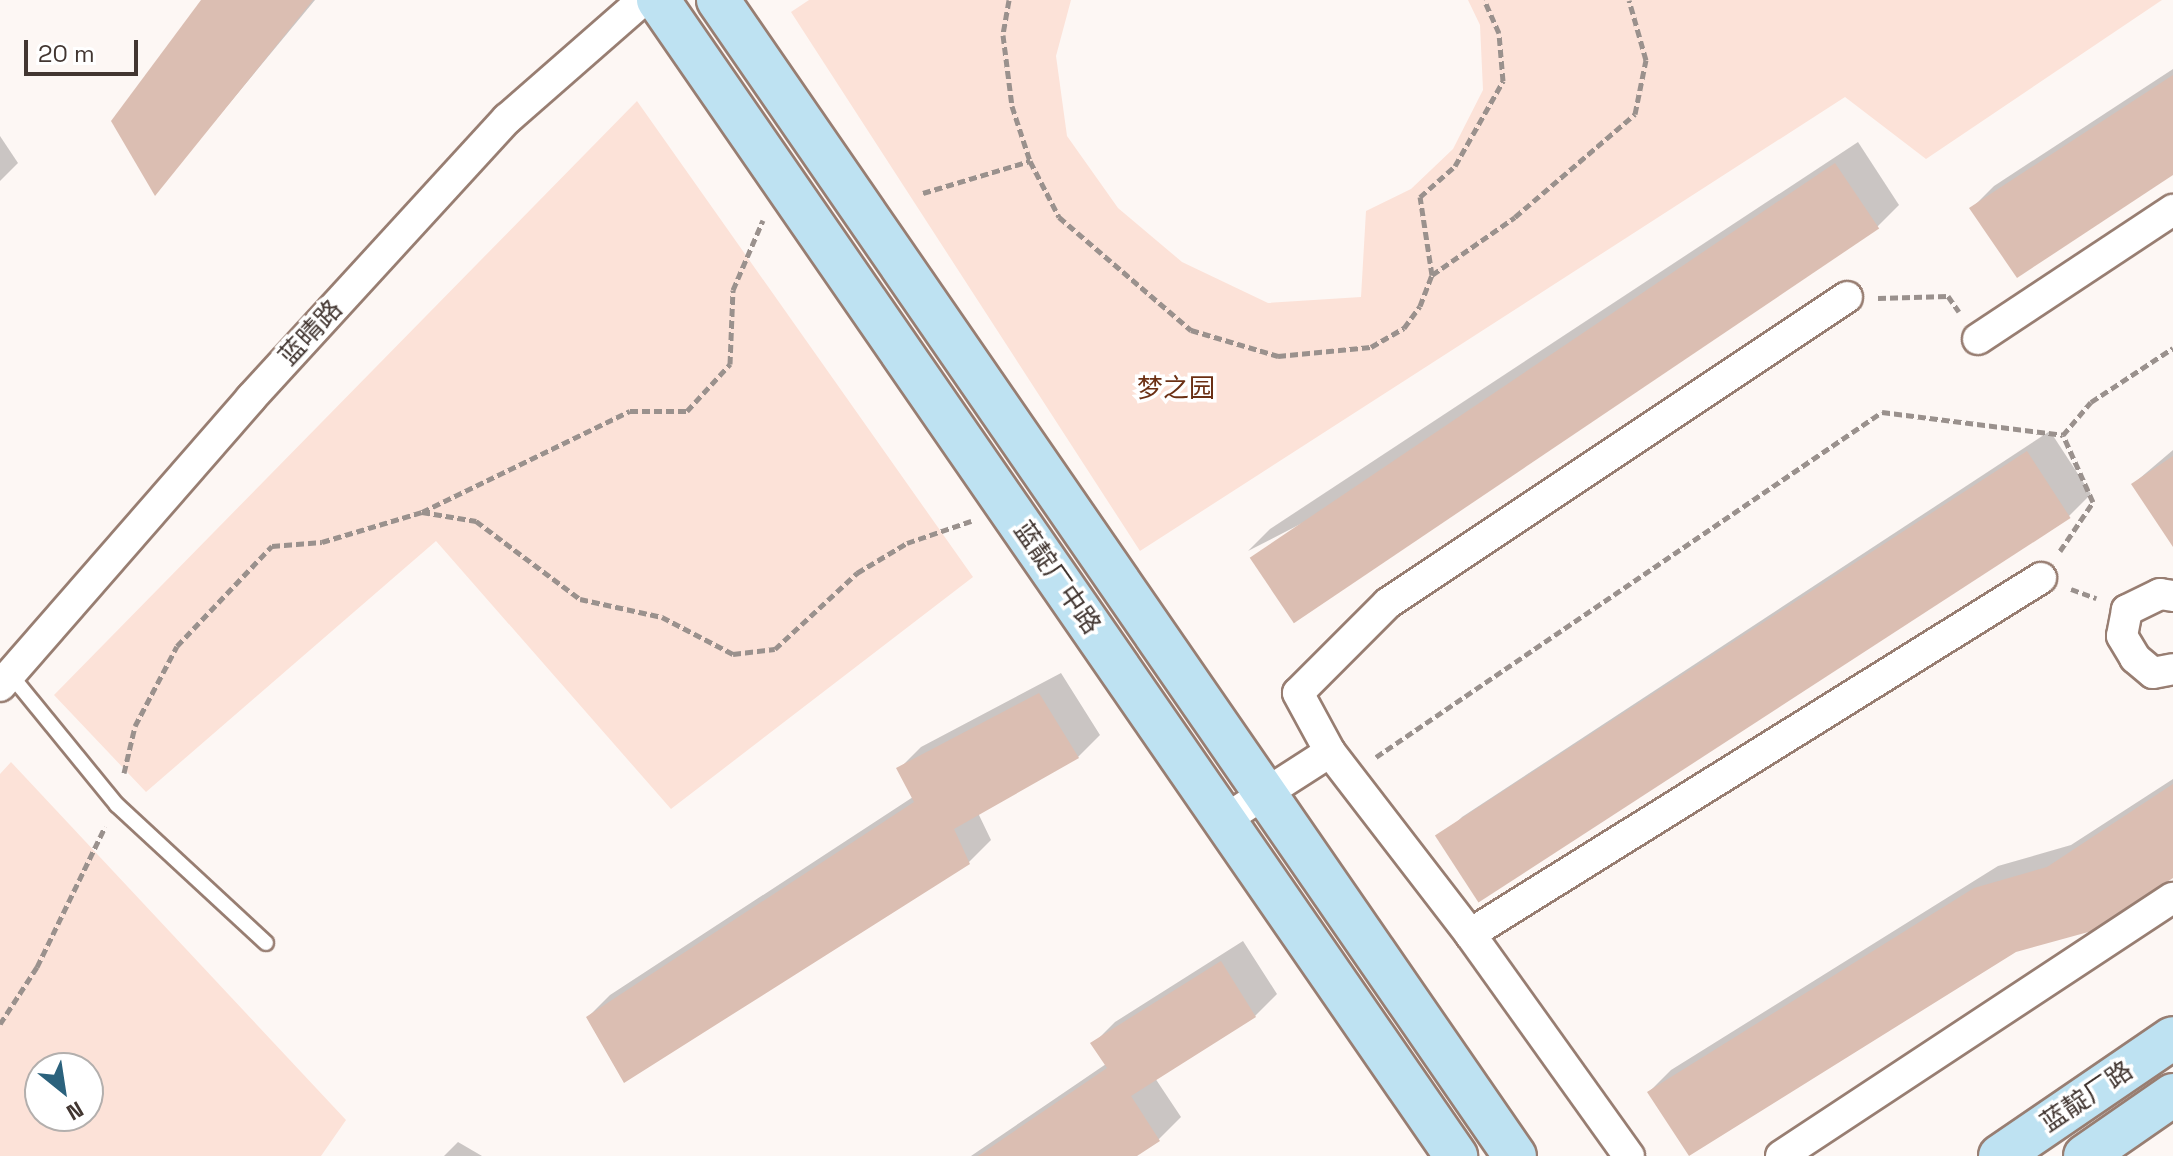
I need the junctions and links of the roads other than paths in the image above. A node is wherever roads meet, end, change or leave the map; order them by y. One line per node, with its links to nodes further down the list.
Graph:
1 (643, 0): 10 (street, 蓝晴路)
2 (658, 0): 13 (street, 蓝靛厂中路)
3 (718, 0): 12 (street, 蓝靛厂中路)
4 (2173, 210): 6 (street)
5 (1847, 297): 11 (street)
6 (1978, 339)
7 (2041, 578): 15 (street)
8 (2173, 596): 9 (street)
9 (2173, 669)
10 (5, 680): 16 (lane)
11 (1330, 752): 12 (street); 15 (street)
12 (1267, 796): 13 (street); 20 (street, 蓝靛厂中路)
13 (1224, 820): 19 (street, 蓝靛厂中路)
14 (2173, 898): 22 (street)
15 (1470, 934): 21 (street)
16 (266, 943)
17 (2173, 1038): 23 (street, 蓝靛厂路)
18 (2173, 1095): 24 (street, 蓝靛厂路)
19 (1456, 1156)
20 (1515, 1156)
21 (1629, 1156)
22 (1781, 1156)
23 (2000, 1156)
24 (2085, 1156)

